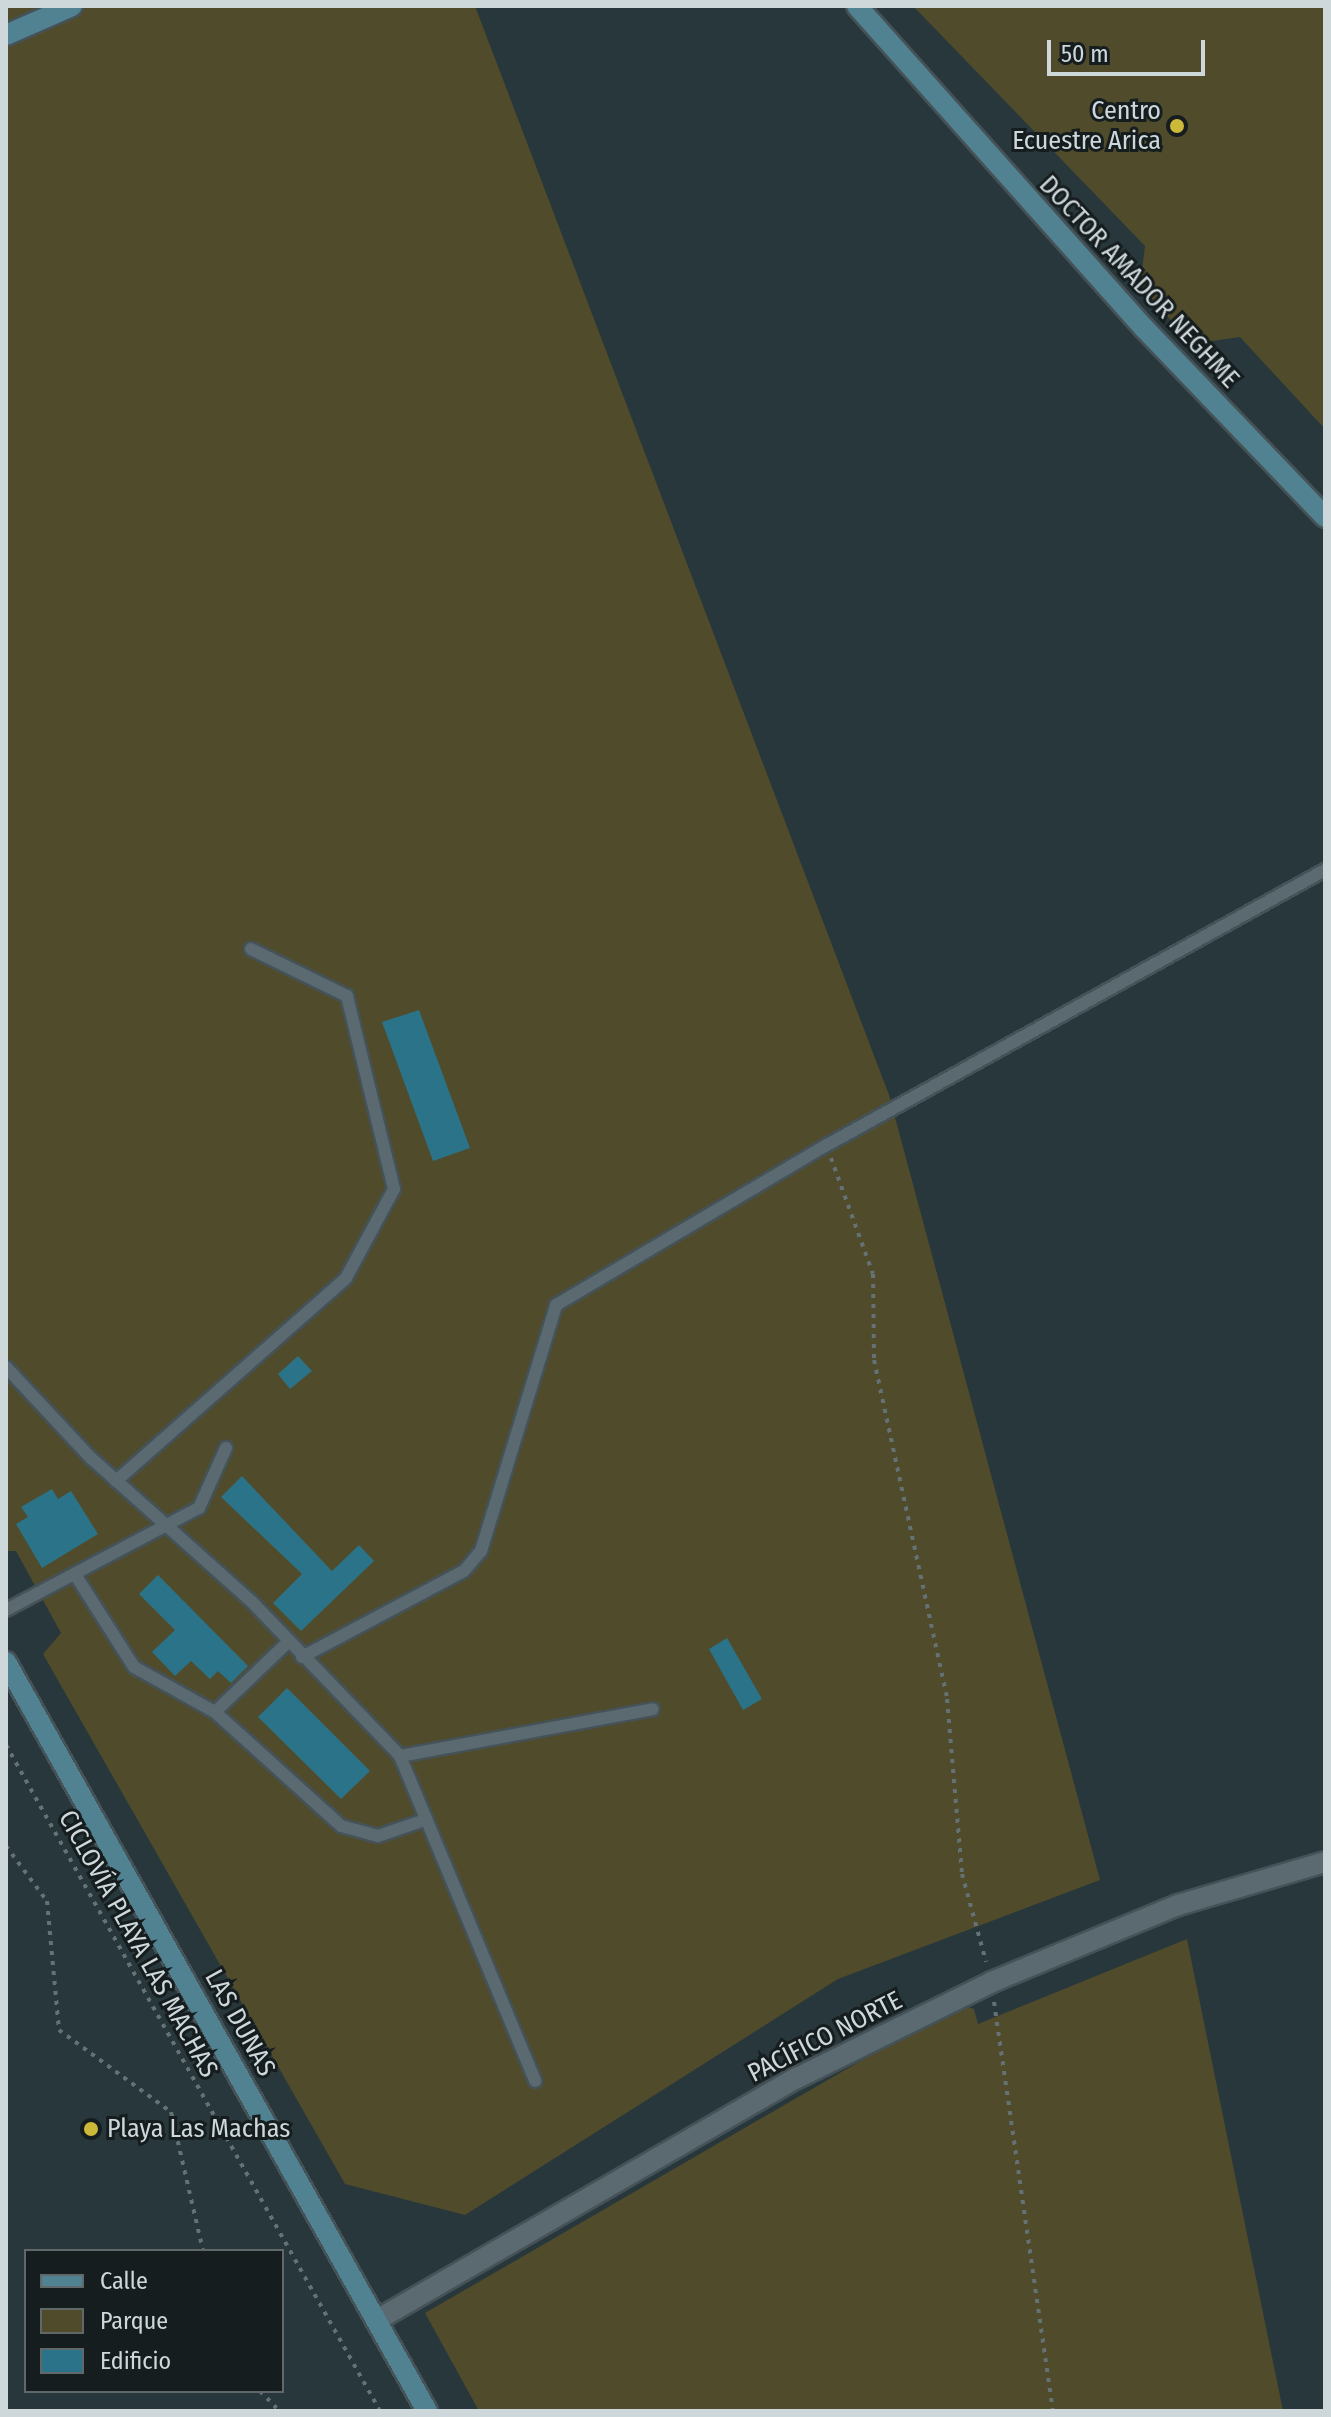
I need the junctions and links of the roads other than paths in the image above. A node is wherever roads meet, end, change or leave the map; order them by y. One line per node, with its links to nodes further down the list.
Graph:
1 (72, 6): 3 (main road)
2 (857, 6): 4 (main road, DOCTOR AMADOR NEGHME)
3 (6, 35)
4 (1325, 517)
5 (1325, 870): 14 (lane)
6 (251, 949): 9 (lane)
7 (6, 1367): 9 (lane)
8 (226, 1448): 10 (lane)
9 (116, 1481): 10 (lane)
10 (174, 1525): 11 (lane); 13 (lane)
11 (76, 1576): 12 (lane); 17 (lane)
12 (6, 1610)
13 (288, 1642): 14 (lane); 17 (lane)
14 (302, 1657): 18 (lane)
15 (6, 1662): 22 (main road, LAS DUNAS)
16 (653, 1709): 18 (lane)
17 (215, 1712): 19 (lane)
18 (400, 1756): 19 (lane)
19 (422, 1821): 21 (lane)
20 (1325, 1862): 22 (street, PACÍFICO NORTE)
21 (535, 2081)
22 (377, 2320): 23 (main road, LAS DUNAS)
23 (427, 2411)

